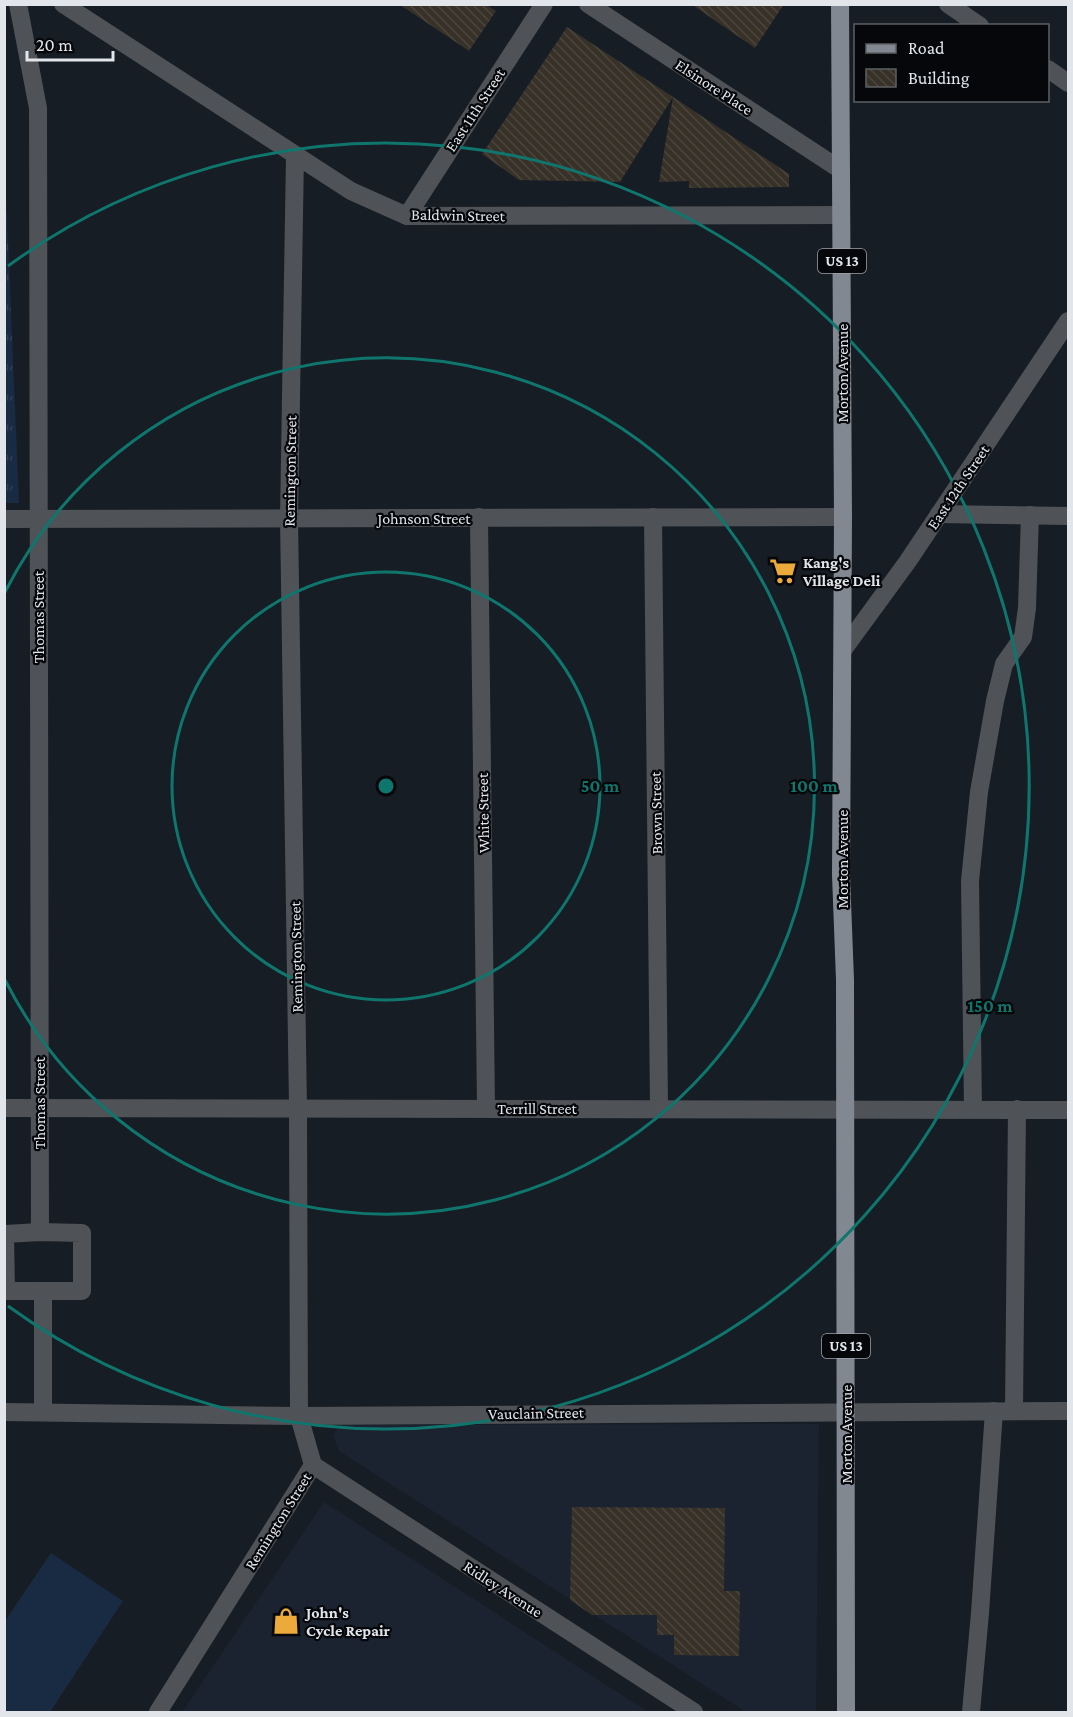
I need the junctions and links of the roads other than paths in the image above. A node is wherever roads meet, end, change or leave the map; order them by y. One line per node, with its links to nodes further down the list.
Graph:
1 (18, 4): 23 (street, Thomas Street)
2 (63, 4): 10 (street, Baldwin Street)
3 (544, 4): 13 (street, East 11th Street)
4 (588, 4): 11 (street, Elsinore Place)
5 (840, 4): 11 (main road, Morton Avenue / US 13)
6 (948, 4): 7 (street)
7 (978, 24)
8 (1049, 70): 9 (street)
9 (1068, 83)
10 (295, 155): 13 (street, Baldwin Street); 21 (street, Remington Street)
11 (841, 170): 12 (main road, Morton Avenue / US 13)
12 (842, 215): 13 (street, Baldwin Street); 20 (main road, Morton Avenue / US 13)
13 (407, 216)
14 (1068, 321): 15 (street, East 12th Street)
15 (939, 514): 16 (street); 24 (street, East 12th Street)
16 (1030, 515): 17 (street); 31 (street)
17 (1068, 516)
18 (479, 517): 19 (street, Johnson Street); 21 (street, Johnson Street); 28 (street, White Street)
19 (653, 517): 20 (street, Johnson Street); 29 (street, Brown Street)
20 (843, 517): 24 (main road, Morton Avenue / US 13)
21 (289, 518): 23 (street, Johnson Street); 27 (street, Remington Street)
22 (4, 519): 23 (street, Johnson Street)
23 (38, 519): 26 (street, Thomas Street)
24 (843, 650): 30 (main road, Morton Avenue / US 13)
25 (4, 1108): 26 (street, Terrill Street)
26 (38, 1108): 27 (street, Terrill Street); 34 (street, Thomas Street)
27 (298, 1108): 28 (street, Terrill Street); 42 (street, Remington Street)
28 (486, 1108): 29 (street, Terrill Street)
29 (658, 1108): 30 (street, Terrill Street)
30 (845, 1108): 31 (street, Terrill Street); 38 (main road, Morton Avenue / US 13)
31 (973, 1109): 32 (street, Terrill Street)
32 (1017, 1110): 33 (street, Terrill Street); 36 (street)
33 (1068, 1110)
34 (39, 1232): 35 (street); 35 (street)
35 (43, 1291): 41 (street)
36 (1014, 1410): 37 (street, Vauclain Street); 39 (street, Vauclain Street)
37 (1068, 1410)
38 (846, 1411): 39 (street, Vauclain Street); 42 (street, Vauclain Street); 46 (main road, Morton Avenue / US 13)
39 (993, 1411): 47 (street)
40 (4, 1412): 41 (street, Vauclain Street)
41 (43, 1412): 42 (street, Vauclain Street)
42 (300, 1416): 43 (street, Remington Street)
43 (313, 1465): 44 (street, Remington Street); 45 (street, Ridley Avenue)
44 (158, 1713)
45 (694, 1713)
46 (846, 1713)
47 (971, 1713)

